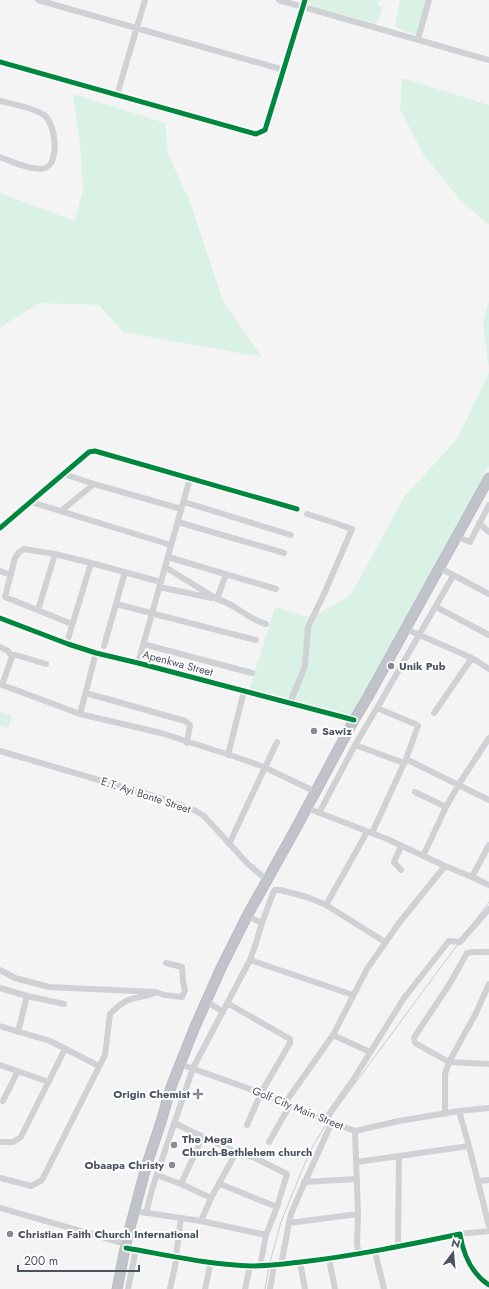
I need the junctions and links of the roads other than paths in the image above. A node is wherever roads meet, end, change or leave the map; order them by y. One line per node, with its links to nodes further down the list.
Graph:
1 (38, 0): 7 (street)
2 (145, 0): 7 (street)
3 (279, 0): 6 (street)
4 (305, 0): 6 (street)
5 (429, 0): 8 (street)
6 (303, 7): 8 (street); 11 (street)
7 (137, 29): 11 (street); 12 (street)
8 (418, 39): 9 (street)
9 (489, 60)
10 (0, 62): 12 (street)
11 (284, 70): 12 (street)
12 (117, 95)
13 (0, 101): 14 (street)
14 (0, 157)
15 (64, 474): 16 (street); 18 (street); 19 (street)
16 (190, 478): 20 (street); 23 (street)
17 (489, 478): 31 (highway)
18 (94, 484): 22 (street); 24 (street)
19 (31, 502): 24 (street); 28 (street)
20 (184, 502): 22 (street); 30 (street)
21 (489, 505): 27 (street)
22 (181, 509): 26 (street)
23 (297, 509)
24 (62, 511): 32 (street)
25 (307, 514): 77 (street)
26 (178, 522): 32 (street); 33 (street)
27 (479, 523): 29 (street); 31 (street)
28 (0, 528)
29 (489, 532)
30 (291, 535)
31 (456, 536): 38 (highway)
32 (171, 545): 35 (street)
33 (284, 553)
34 (55, 554): 36 (street); 42 (street); 50 (street)
35 (168, 557): 37 (street); 41 (street)
36 (91, 563): 40 (street); 53 (street)
37 (165, 567): 44 (street); 47 (street)
38 (440, 568): 43 (street); 55 (highway)
39 (0, 571): 42 (street)
40 (125, 572): 44 (street); 48 (street)
41 (226, 574): 45 (street); 47 (street)
42 (11, 575): 50 (street)
43 (453, 576): 46 (street); 49 (street)
44 (160, 585): 47 (street); 51 (street)
45 (276, 589)
46 (489, 594)
47 (218, 599): 54 (street)
48 (116, 604): 51 (street); 61 (street)
49 (436, 607): 56 (street); 57 (street)
50 (38, 610): 53 (street)
51 (152, 613): 59 (street); 60 (street)
52 (0, 618): 63 (street, Apenkwa Street)
53 (72, 624): 58 (street)
54 (266, 624)
55 (406, 629): 56 (street); 70 (highway)
56 (418, 635): 65 (street); 71 (street)
57 (489, 635)
58 (68, 638)
59 (256, 640)
60 (143, 644): 66 (street); 69 (street)
61 (104, 646)
62 (0, 647): 64 (street)
63 (96, 653): 66 (street, Apenkwa Street); 74 (street)
64 (12, 655): 67 (street); 72 (street)
65 (472, 658): 68 (street); 79 (street)
66 (138, 663): 73 (street, Apenkwa Street)
67 (46, 664)
68 (489, 669)
69 (252, 674)
70 (378, 678): 71 (street); 75 (highway)
71 (390, 684): 76 (street)
72 (1, 685): 80 (street)
73 (244, 691): 77 (street, Apenkwa Street); 87 (street)
74 (86, 694): 80 (street); 83 (street)
75 (369, 695): 76 (street); 81 (highway)
76 (381, 701): 78 (street)
77 (290, 703): 81 (street, Apenkwa Street)
78 (376, 708): 85 (street); 88 (street)
79 (434, 713)
80 (80, 714): 83 (street)
81 (354, 720): 91 (highway)
82 (489, 738): 90 (street)
83 (187, 742): 87 (street)
84 (277, 742): 89 (street)
85 (355, 745): 88 (street); 96 (street)
86 (0, 751): 98 (street, E.T. Ayi Bonte Street)
87 (228, 755): 89 (street)
88 (405, 761): 90 (street); 97 (street)
89 (264, 768): 91 (street); 98 (street)
90 (459, 784): 93 (street); 94 (street)
91 (316, 792): 95 (highway)
92 (415, 792): 94 (street)
93 (489, 800)
94 (446, 807): 101 (street)
95 (307, 808): 96 (street); 105 (highway)
96 (319, 813): 97 (street)
97 (370, 833): 100 (street); 107 (street)
98 (229, 844): 105 (street, E.T. Ayi Bonte Street)
99 (489, 845): 104 (street)
100 (401, 846): 101 (street); 103 (street)
101 (423, 856): 102 (street)
102 (444, 866): 104 (street); 111 (street)
103 (401, 870)
104 (472, 876): 106 (street)
105 (267, 880): 109 (highway)
106 (489, 885)
107 (326, 905): 110 (street); 111 (street)
108 (489, 908): 112 (street)
109 (247, 916): 110 (street); 123 (highway)
110 (262, 923): 115 (street)
111 (386, 942): 121 (street)
112 (460, 942): 114 (street); 131 (street)
113 (489, 952): 114 (street)
114 (467, 953): 132 (street)
115 (250, 960): 121 (street); 124 (street)
116 (166, 963): 120 (street)
117 (0, 970): 120 (street)
118 (489, 984): 132 (street)
119 (0, 988): 122 (street)
120 (157, 992): 136 (street)
121 (353, 995): 129 (street)
122 (26, 996): 125 (street); 128 (street)
123 (206, 1001): 126 (street); 133 (highway)
124 (227, 1003): 126 (street); 140 (street)
125 (64, 1004)
126 (223, 1012): 137 (street)
127 (0, 1026): 128 (street)
128 (18, 1032): 130 (street)
129 (333, 1035): 131 (street); 142 (street)
130 (65, 1049): 136 (street); 139 (street)
131 (370, 1052): 146 (street)
132 (449, 1062): 134 (street); 145 (street)
133 (180, 1064): 137 (street, Golf City Main Street); 147 (highway)
134 (489, 1064)
135 (0, 1065): 138 (street)
136 (99, 1066): 160 (street)
137 (193, 1068): 140 (street, Golf City Main Street); 149 (street)
138 (18, 1071): 139 (street); 141 (street)
139 (49, 1082): 153 (street)
140 (261, 1093): 142 (street, Golf City Main Street); 150 (street)
141 (3, 1101)
142 (288, 1104): 146 (street, Golf City Main Street); 154 (street)
143 (489, 1108): 144 (street, Golf City Main Street)
144 (460, 1111): 145 (street, Golf City Main Street); 155 (street)
145 (445, 1114): 151 (street, Golf City Main Street)
146 (325, 1120): 148 (street, Golf City Main Street)
147 (161, 1122): 149 (street); 170 (highway)
148 (332, 1122): 151 (street, Golf City Main Street); 164 (street)
149 (174, 1124): 152 (street); 159 (street)
150 (247, 1125)
151 (355, 1131): 158 (street)
152 (203, 1136): 156 (street); 165 (street)
153 (0, 1142)
154 (269, 1142)
155 (469, 1146): 157 (street); 163 (street)
156 (233, 1151): 166 (street); 168 (street)
157 (399, 1156): 158 (street); 181 (street)
158 (357, 1162): 161 (street)
159 (157, 1175): 165 (street); 171 (street)
160 (0, 1178)
161 (358, 1179): 164 (street); 172 (street)
162 (489, 1180): 163 (street)
163 (478, 1181): 176 (street)
164 (304, 1182): 175 (street)
165 (181, 1184): 167 (street)
166 (220, 1184): 167 (street); 168 (street)
167 (211, 1198): 174 (street)
168 (277, 1207): 178 (street)
169 (0, 1208): 180 (street)
170 (134, 1211): 171 (street); 180 (highway)
171 (146, 1213): 173 (street)
172 (358, 1214): 175 (street); 184 (street)
173 (181, 1218): 174 (street); 185 (street)
174 (201, 1221): 178 (street)
175 (289, 1223): 189 (street)
176 (489, 1226)
177 (489, 1231): 179 (street)
178 (266, 1234): 191 (street)
179 (460, 1234): 181 (street); 193 (street)
180 (126, 1246): 182 (street); 194 (highway)
181 (398, 1247): 183 (street)
182 (136, 1250): 185 (street); 195 (street)
183 (375, 1252): 184 (street); 202 (street)
184 (359, 1254): 186 (street)
185 (177, 1257): 187 (street); 196 (street)
186 (329, 1259): 188 (street); 201 (street)
187 (211, 1262): 190 (street); 197 (street)
188 (300, 1262): 189 (street); 200 (street)
189 (281, 1265): 192 (street)
190 (250, 1266): 191 (street); 198 (street)
191 (260, 1266): 192 (street)
192 (274, 1266): 199 (street)
193 (489, 1285)
194 (117, 1289)
195 (128, 1289)
196 (170, 1289)
197 (205, 1289)
198 (245, 1289)
199 (270, 1289)
200 (305, 1289)
201 (335, 1289)
202 (384, 1289)

